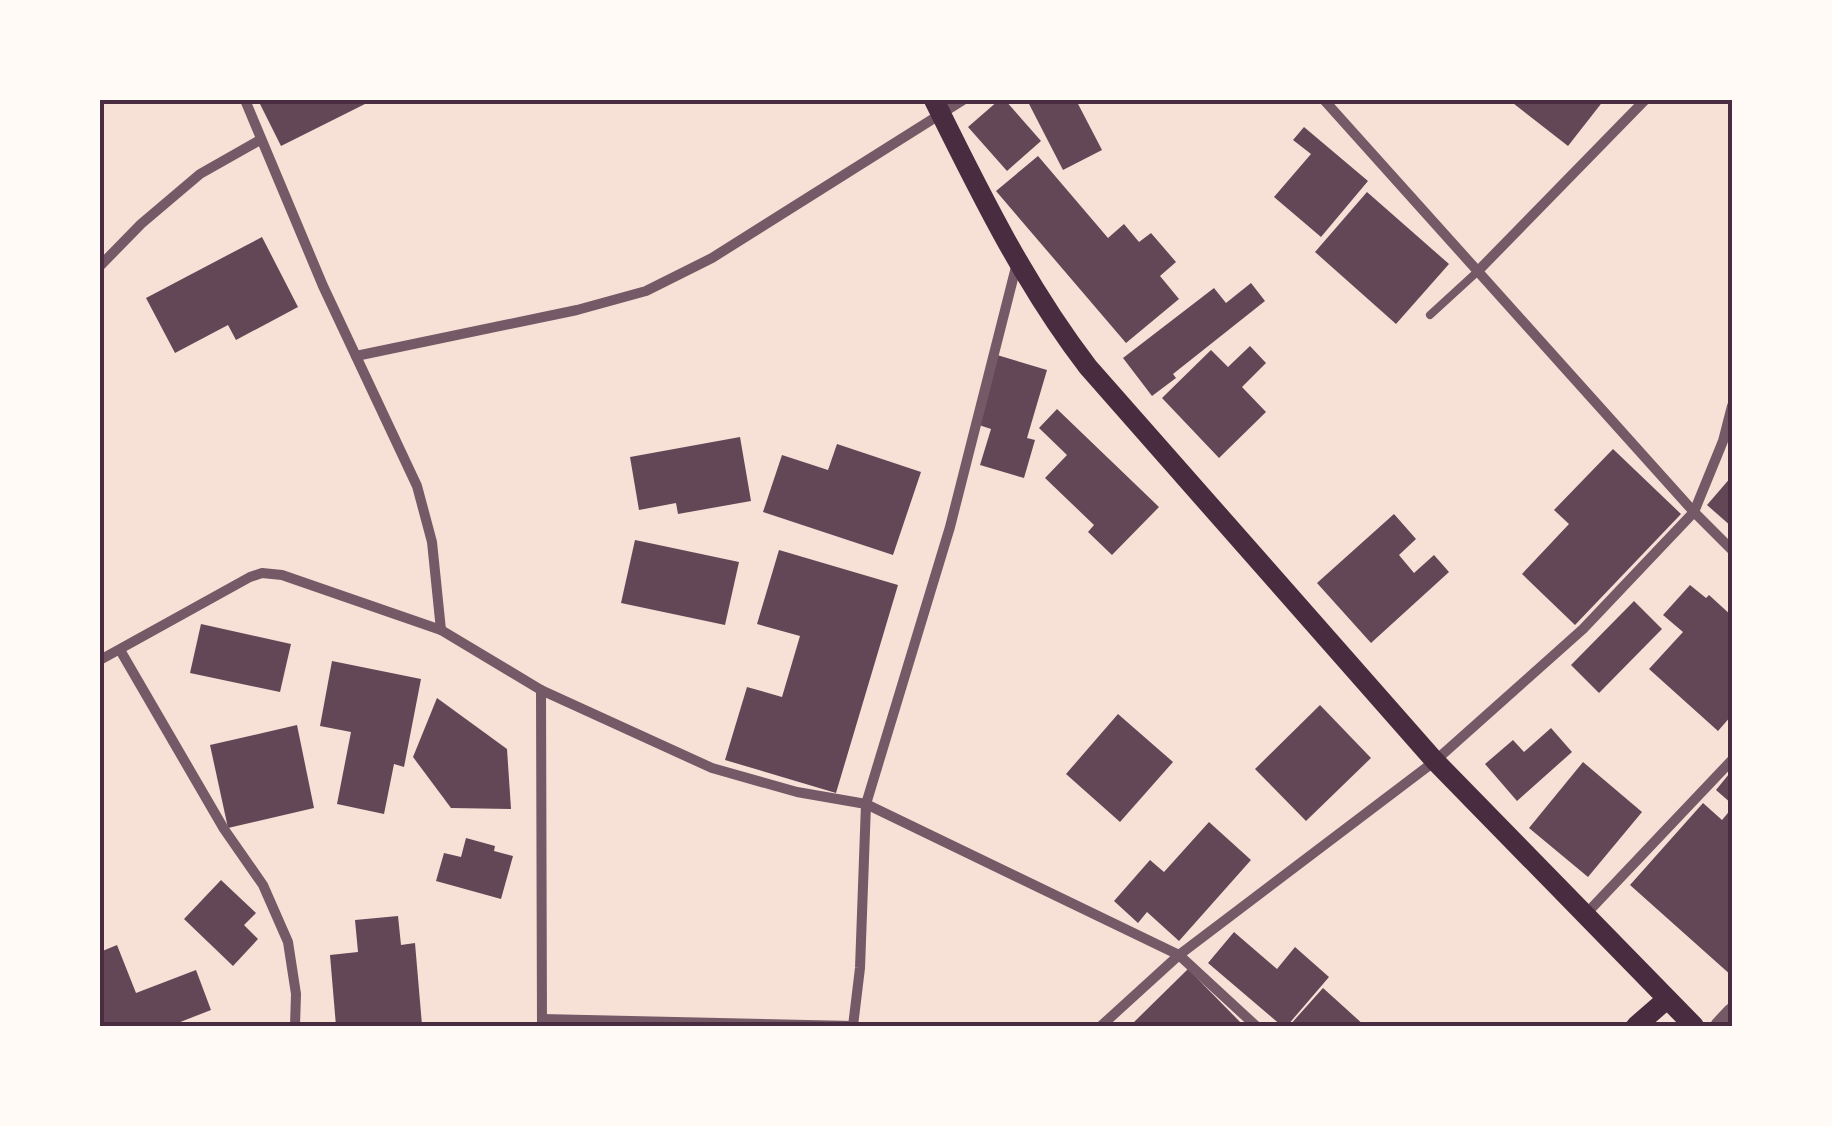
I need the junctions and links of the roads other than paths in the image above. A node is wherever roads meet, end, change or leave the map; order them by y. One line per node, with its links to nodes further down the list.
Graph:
1 (245, 100): 6 (street)
2 (964, 100): 5 (street)
3 (1324, 100): 9 (street)
4 (1645, 100): 9 (street)
5 (937, 106): 7 (main road); 11 (street)
6 (260, 140): 8 (street); 11 (street)
7 (1017, 262): 20 (main road); 21 (street)
8 (100, 266)
9 (1477, 272): 10 (lane); 13 (street)
10 (1430, 314)
11 (356, 356): 15 (street)
12 (1732, 406): 13 (street)
13 (1694, 512): 14 (street); 20 (street)
14 (1732, 550)
15 (441, 630): 16 (street); 18 (street)
16 (120, 650): 17 (street); 27 (street)
17 (100, 660)
18 (541, 690): 21 (street); 26 (street)
19 (1732, 760): 22 (street)
20 (1435, 761): 22 (main road); 23 (street)
21 (866, 804): 23 (street); 28 (street)
22 (1584, 915): 24 (main road)
23 (1178, 955): 29 (street); 30 (street)
24 (1667, 999): 31 (main road); 32 (main road)
25 (1732, 1012): 33 (street)
26 (542, 1023): 28 (street)
27 (295, 1026)
28 (853, 1026)
29 (1101, 1026)
30 (1256, 1026)
31 (1636, 1026)
32 (1694, 1026)
33 (1719, 1026)

